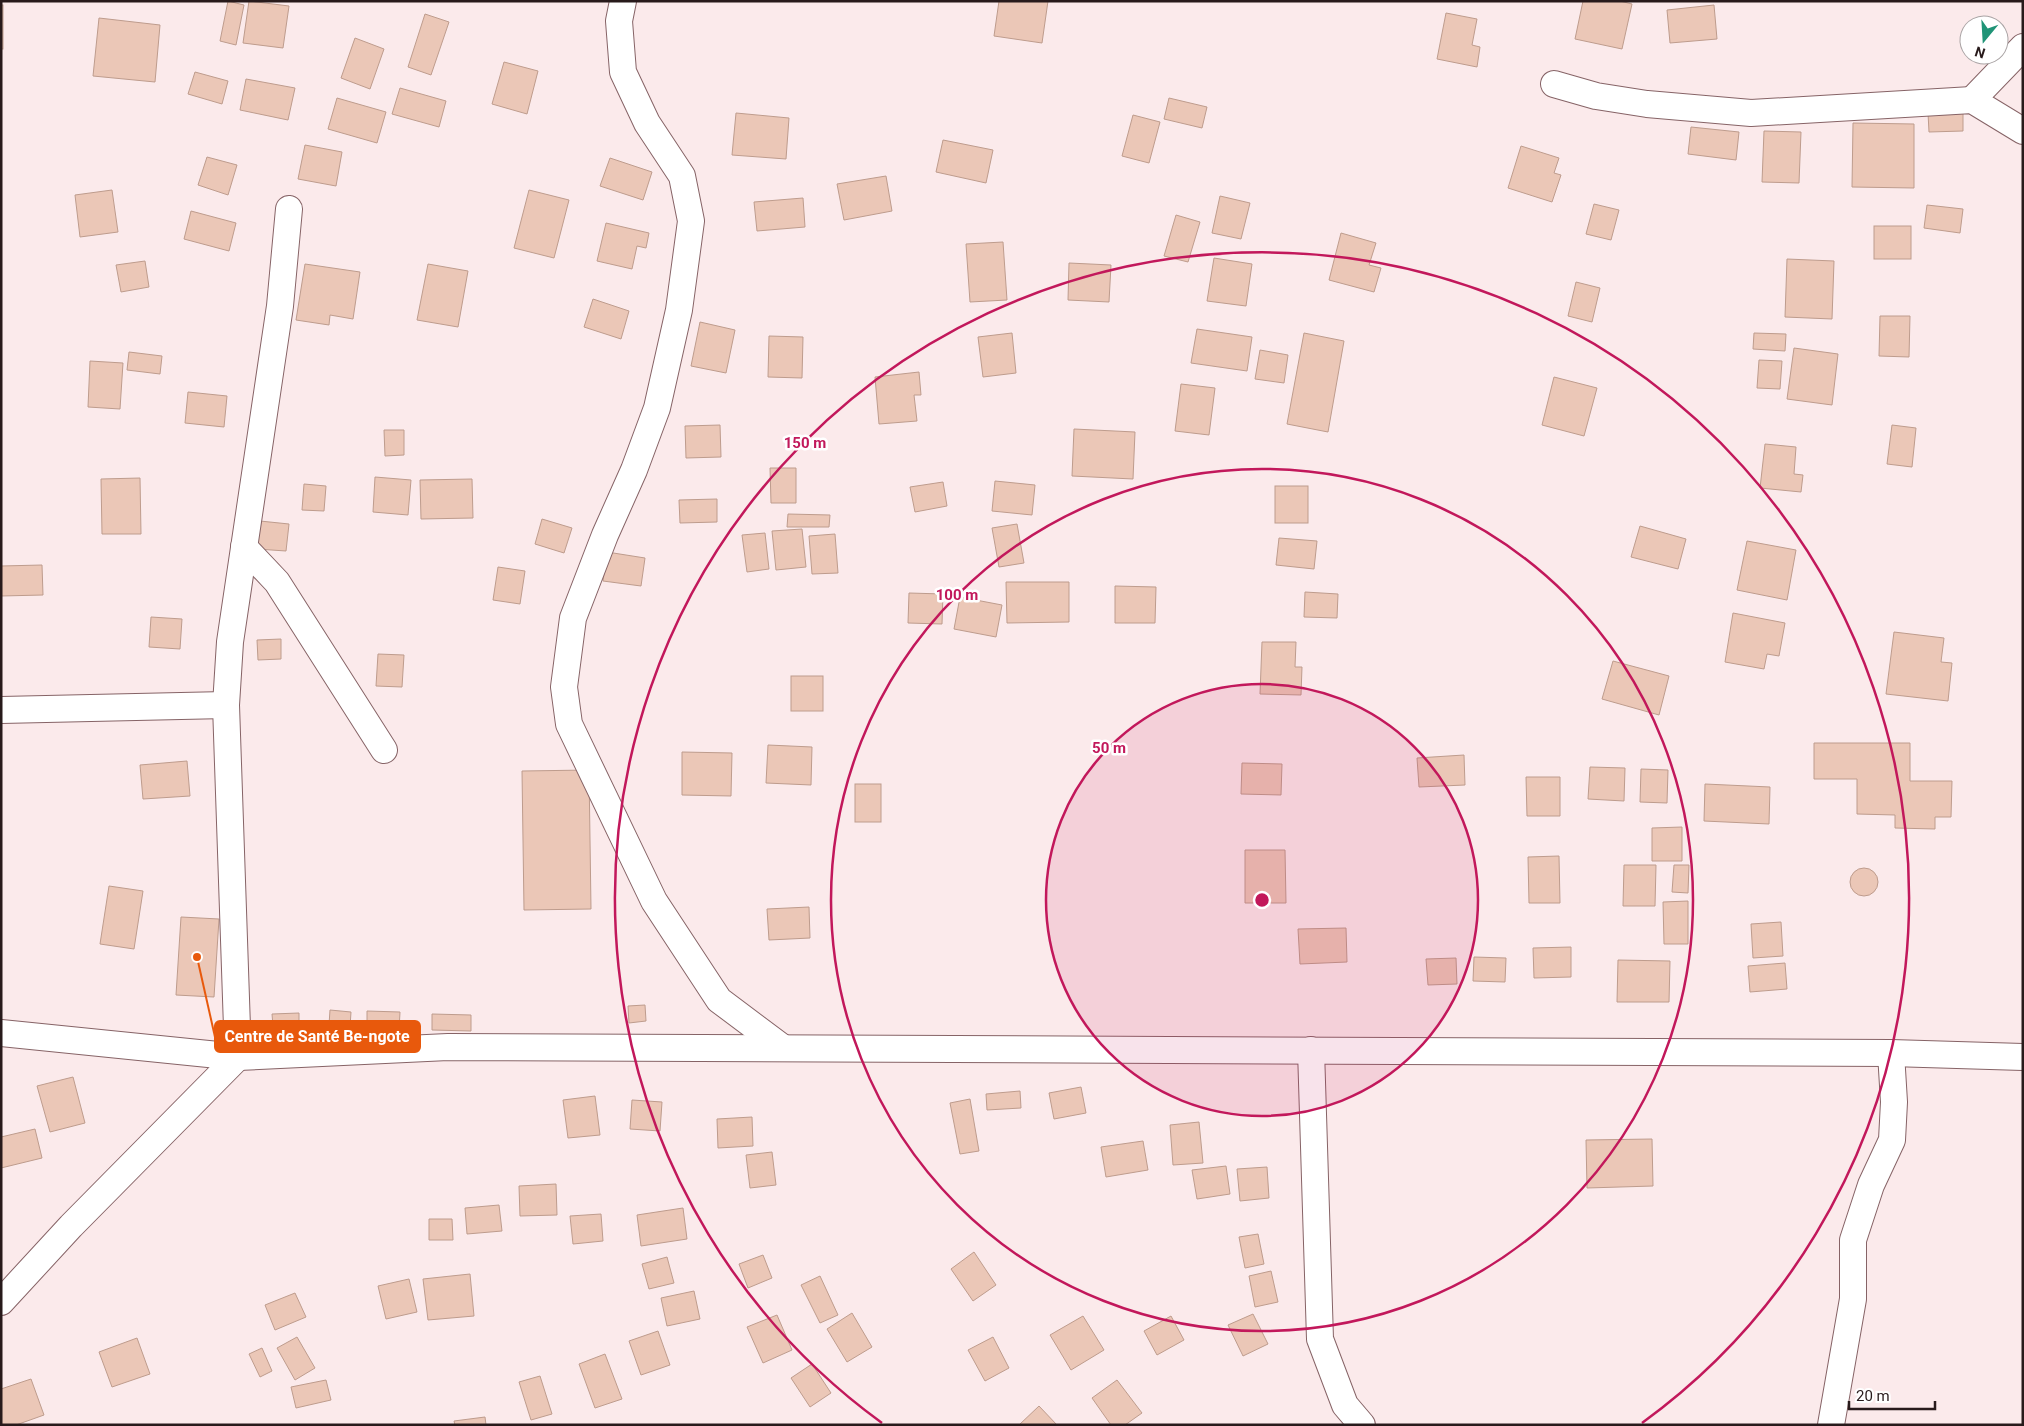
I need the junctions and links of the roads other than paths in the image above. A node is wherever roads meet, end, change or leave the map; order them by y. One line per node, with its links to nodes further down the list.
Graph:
1 (623, 1): 12 (street)
2 (2023, 47): 4 (street)
3 (1554, 84): 4 (street)
4 (1972, 100): 5 (street)
5 (2023, 131)
6 (289, 209): 7 (street)
7 (244, 547): 8 (street); 10 (street)
8 (226, 705): 9 (street); 15 (street)
9 (1, 710)
10 (384, 750)
11 (1, 1033): 15 (street)
12 (783, 1048): 13 (street); 15 (street)
13 (1311, 1050): 14 (street); 18 (street)
14 (1891, 1053): 16 (street); 19 (street)
15 (238, 1057): 17 (street)
16 (2023, 1057)
17 (1, 1302)
18 (1362, 1425)
19 (1831, 1425)

